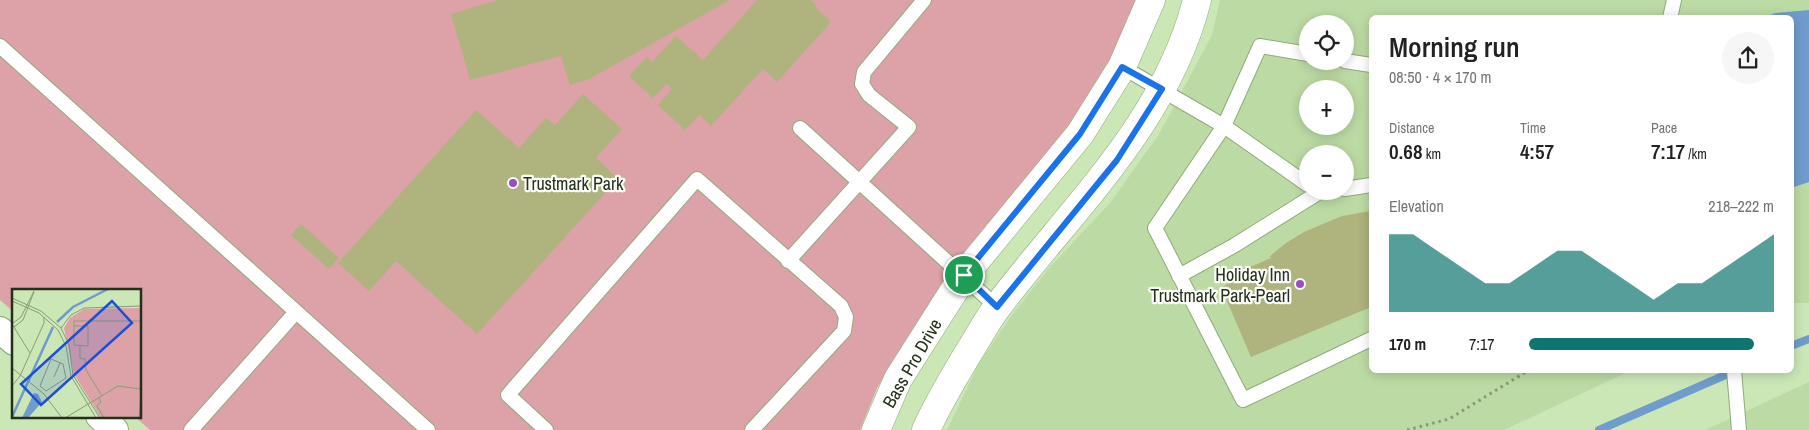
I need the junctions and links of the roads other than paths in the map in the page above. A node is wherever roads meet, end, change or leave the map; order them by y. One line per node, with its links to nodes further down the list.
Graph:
1 (924, 0): 15 (lane)
2 (1151, 0): 10 (street, Bass Pro Drive)
3 (1198, 0): 11 (street)
4 (1674, 0): 5 (lane)
5 (1671, 15)
6 (0, 46): 23 (lane)
7 (1299, 52): 12 (lane)
8 (1354, 62): 9 (lane)
9 (1369, 65)
10 (1122, 67): 11 (lane); 20 (street, Bass Pro Drive)
11 (1162, 89): 12 (lane); 22 (street)
12 (1224, 126): 14 (lane); 21 (lane)
13 (800, 128): 15 (lane)
14 (1299, 177)
15 (859, 181): 19 (lane); 20 (lane)
16 (1369, 185): 17 (lane)
17 (1354, 188)
18 (1303, 200): 21 (lane)
19 (788, 261): 32 (lane); 33 (lane)
20 (964, 275): 22 (lane); 34 (street, Bass Pro Drive)
21 (1179, 276): 26 (lane)
22 (997, 307): 35 (street)
23 (296, 312): 30 (lane); 31 (lane)
24 (0, 330): 25 (street)
25 (12, 340)
26 (1369, 340)
27 (1734, 373): 36 (lane)
28 (101, 418): 29 (street)
29 (115, 430)
30 (191, 430)
31 (428, 430)
32 (546, 430)
33 (752, 430)
34 (876, 430)
35 (926, 430)
36 (1739, 430)

